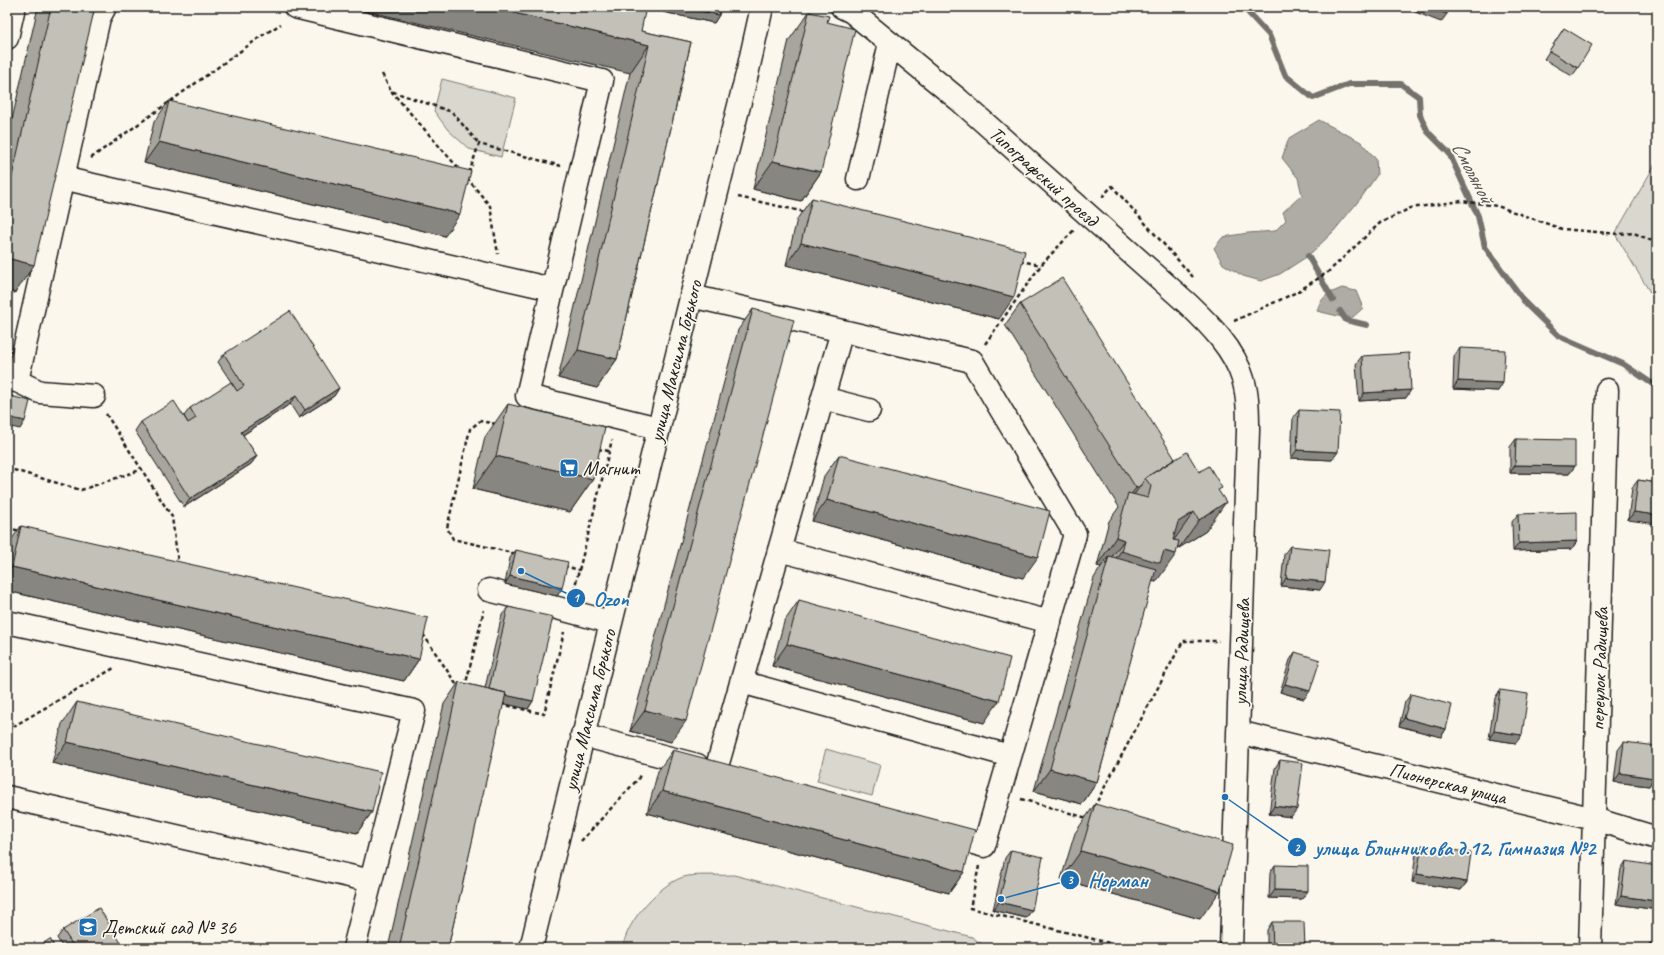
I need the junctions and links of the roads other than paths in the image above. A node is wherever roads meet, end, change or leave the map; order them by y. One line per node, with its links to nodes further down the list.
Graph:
1 (14, 7): 6 (street)
2 (105, 7): 8 (street)
3 (295, 7): 10 (street)
4 (762, 7): 11 (street, улица Максима Горького)
5 (842, 7): 7 (street, Типографский проезд)
6 (7, 38)
7 (890, 43): 9 (street); 13 (street, Типографский проезд)
8 (62, 178): 10 (street); 14 (street)
9 (858, 179)
10 (552, 289): 19 (street)
11 (691, 296): 12 (street); 19 (street, улица Максима Горького)
12 (842, 331): 17 (street); 24 (street)
13 (1233, 358): 26 (street, улица Радищева)
14 (12, 381): 16 (street)
15 (1607, 390): 30 (street, переулок Радищева)
16 (94, 396)
17 (823, 398): 18 (street); 20 (street)
18 (869, 410)
19 (658, 428): 23 (street, улица Максима Горького)
20 (779, 550): 24 (street); 25 (street)
21 (489, 590): 23 (street)
22 (7, 622): 33 (street)
23 (610, 622): 27 (street, улица Максима Горького)
24 (1050, 622): 28 (street)
25 (741, 682): 27 (street); 28 (street)
26 (1238, 732): 30 (street, Пионерская улица); 36 (street, улица Радищева)
27 (582, 735): 35 (street, улица Максима Горького)
28 (1010, 756): 31 (street)
29 (7, 797): 33 (street)
30 (1594, 819): 32 (street, Пионерская улица); 37 (street, переулок Радищева)
31 (922, 829)
32 (1657, 838)
33 (371, 880): 34 (street)
34 (354, 948)
35 (530, 948)
36 (1232, 948)
37 (1590, 948)

